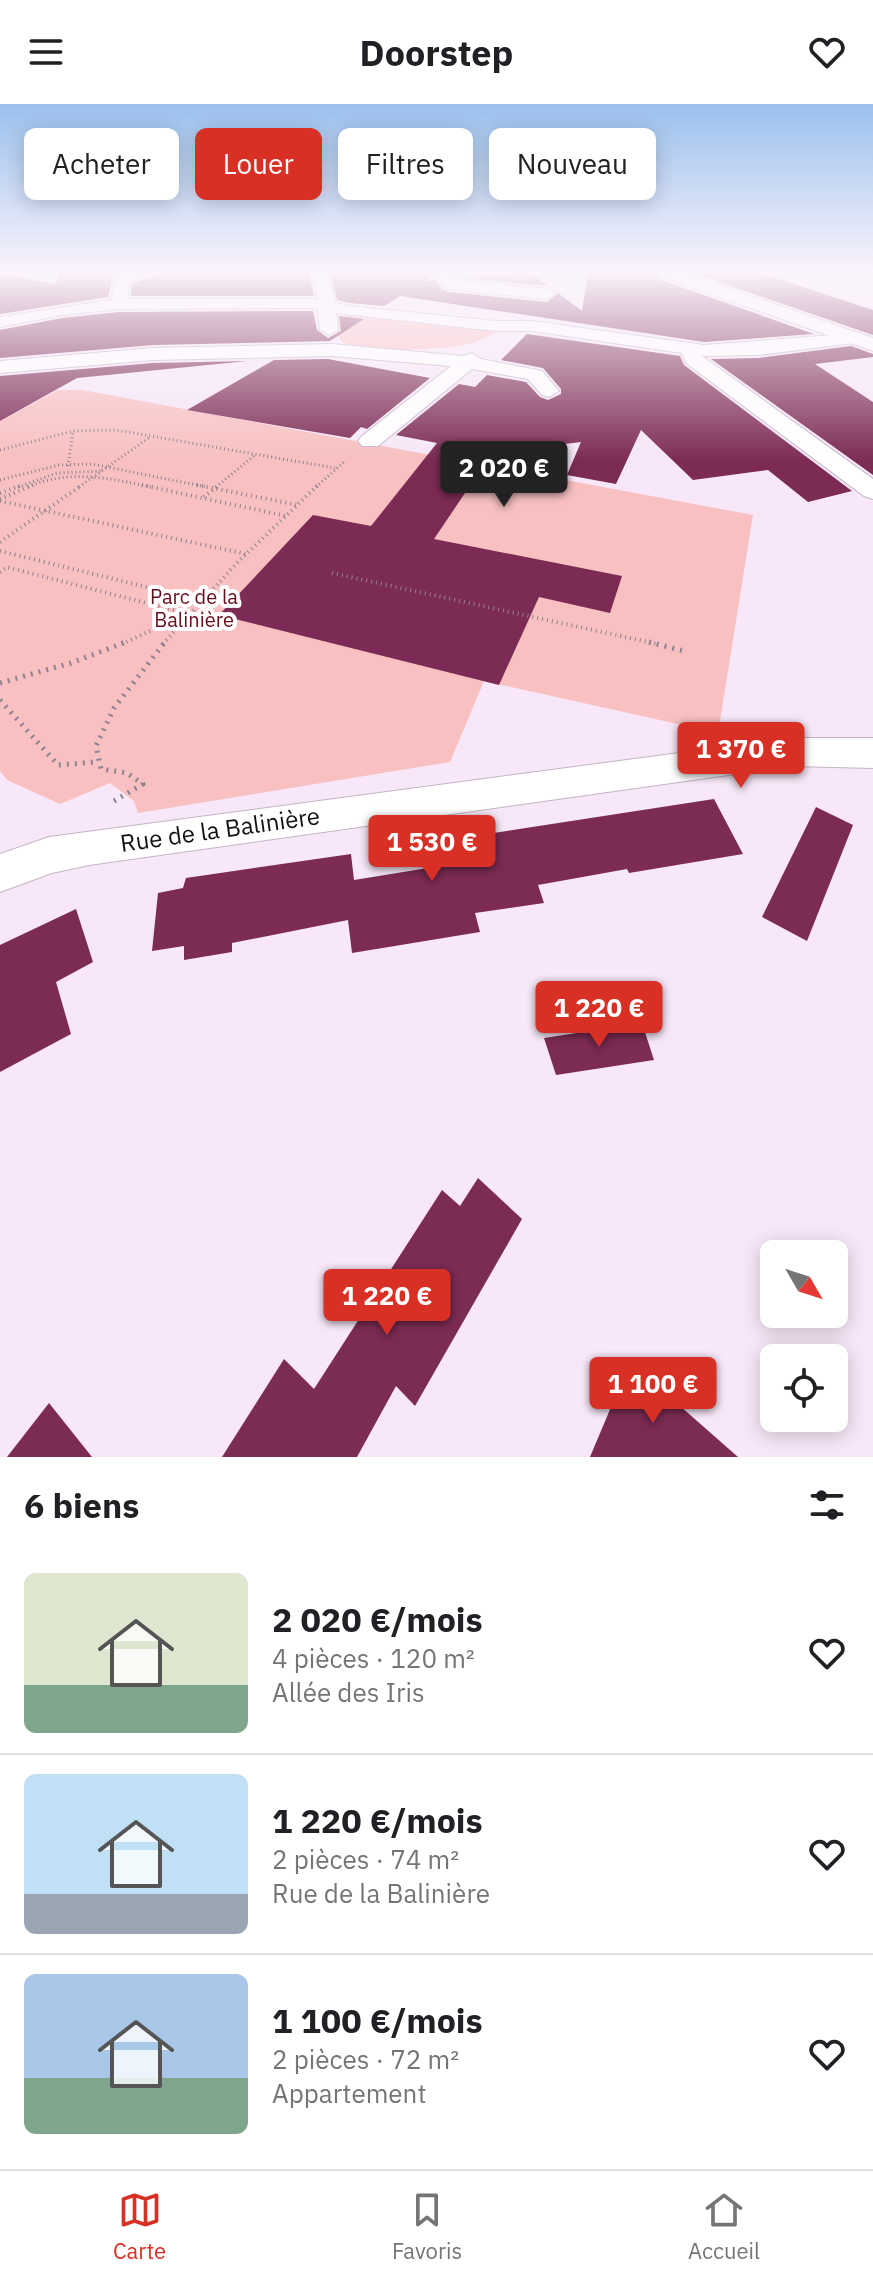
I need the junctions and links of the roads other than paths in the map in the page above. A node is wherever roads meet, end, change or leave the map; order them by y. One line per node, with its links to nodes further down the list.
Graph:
1 (330, 335): 6 (street)
2 (592, 335): 7 (street)
3 (849, 335): 4 (street)
4 (854, 337): 5 (street); 7 (street)
5 (873, 345)
6 (332, 350): 8 (street); 9 (street)
7 (690, 350): 12 (street)
8 (470, 361): 10 (street); 11 (street)
9 (0, 367)
10 (549, 391)
11 (370, 441)
12 (873, 491)
13 (873, 753): 14 (street, Rue de la Balinière)
14 (4, 858)

